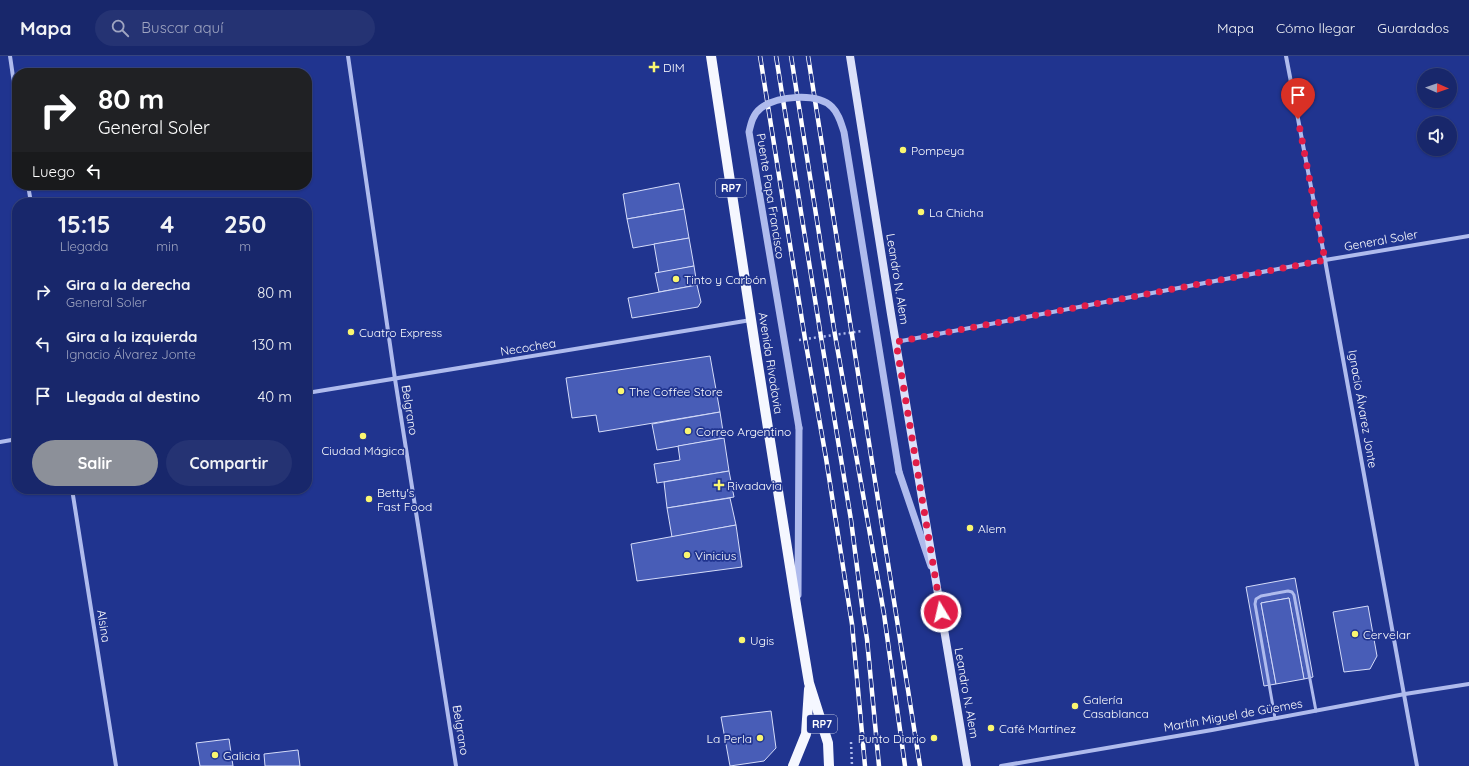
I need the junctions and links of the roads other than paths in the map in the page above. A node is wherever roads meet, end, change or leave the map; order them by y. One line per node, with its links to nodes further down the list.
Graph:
1 (10, 56): 6 (street)
2 (348, 56): 11 (street, Belgrano)
3 (711, 56): 9 (main road, Avenida Rivadavia / RP7)
4 (850, 56): 10 (main road, Leandro N. Alem)
5 (1286, 56): 8 (street, Ignacio Álvarez Jonte)
6 (12, 70)
7 (1469, 236): 8 (street, General Soler)
8 (1325, 260): 10 (street, General Soler); 20 (street, Ignacio Álvarez Jonte)
9 (751, 320): 11 (street, Necochea); 17 (main road, Avenida Rivadavia / RP7)
10 (896, 342): 16 (main road, Leandro N. Alem)
11 (395, 379): 12 (street, Necochea); 24 (street, Belgrano)
12 (312, 392)
13 (12, 440): 14 (street)
14 (0, 442)
15 (73, 494): 23 (street, Alsina)
16 (937, 586): 17 (street, Puente Papa Francisco, bridge); 27 (main road, Leandro N. Alem)
17 (798, 617): 18 (main road, Avenida Rivadavia / RP7)
18 (809, 682): 25 (main road); 26 (main road, Avenida Rivadavia / RP7)
19 (1469, 684): 20 (street, Martín Miguel de Güemes)
20 (1405, 694): 21 (street, Martín Miguel de Güemes); 29 (street, Ignacio Álvarez Jonte)
21 (1316, 711): 22 (street, Martín Miguel de Güemes); 22 (lane)
22 (1276, 718): 28 (street, Martín Miguel de Güemes)
23 (116, 766)
24 (456, 766)
25 (793, 766)
26 (829, 766)
27 (967, 766)
28 (1001, 766)
29 (1417, 766)

